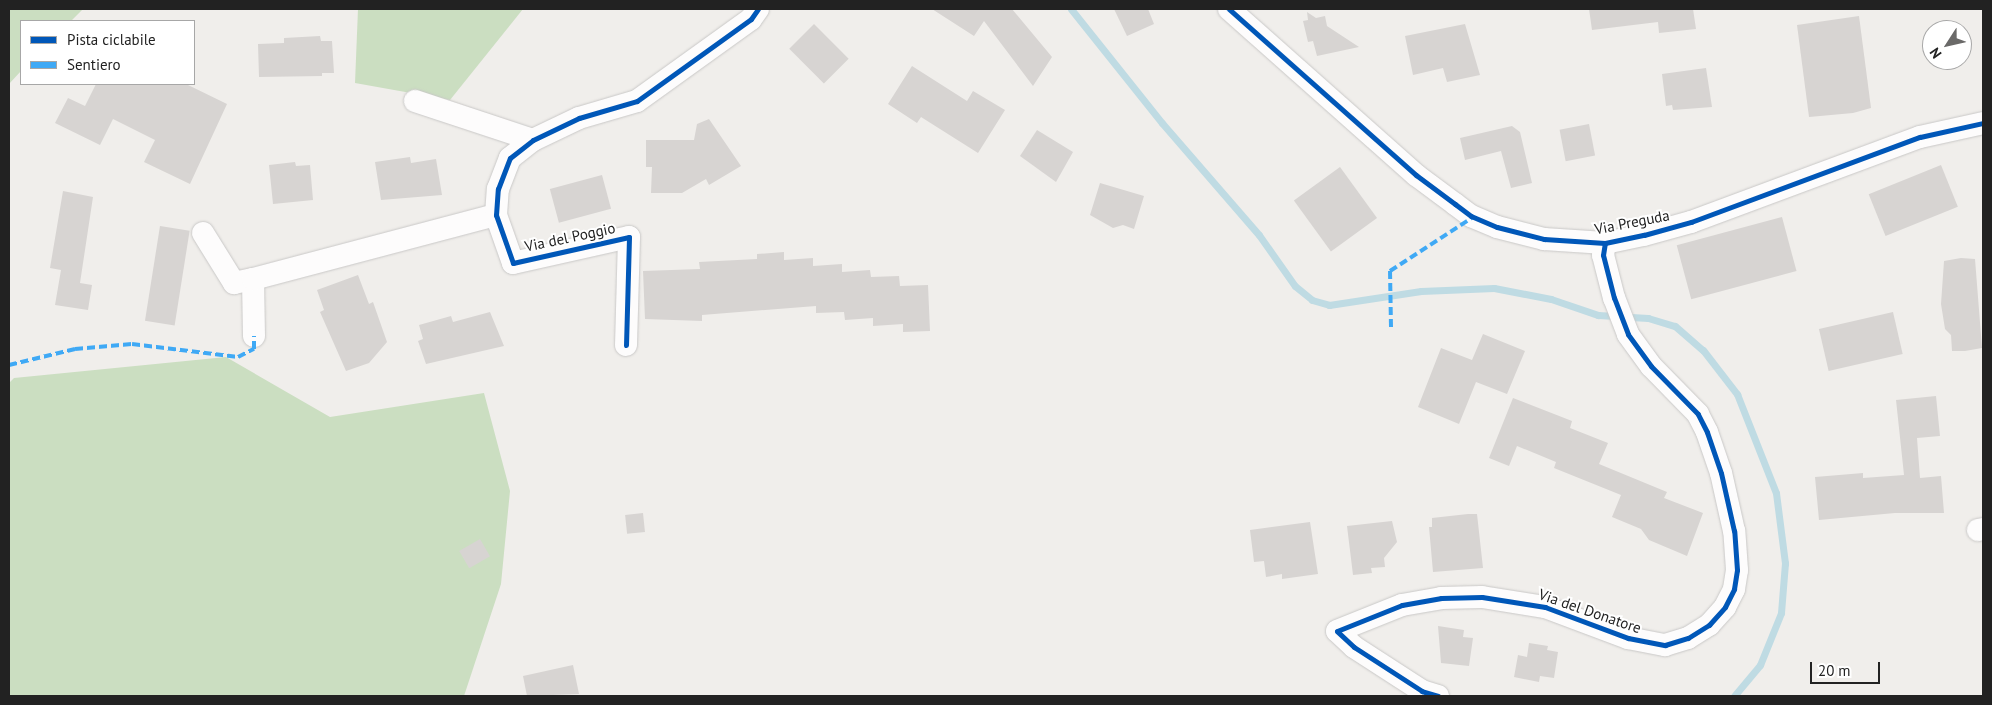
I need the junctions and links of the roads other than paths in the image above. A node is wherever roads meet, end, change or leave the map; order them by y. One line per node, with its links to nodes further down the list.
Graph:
1 (758, 9): 5 (street, Via del Poggio)
2 (1229, 9): 8 (street, Via Preguda)
3 (415, 101): 5 (street)
4 (1983, 123): 8 (street, Via Preguda)
5 (533, 140): 6 (street, Via del Poggio)
6 (496, 215): 9 (street); 11 (street, Via del Poggio)
7 (203, 233): 9 (street)
8 (1605, 243): 12 (street, Via del Donatore)
9 (254, 279): 10 (street)
10 (254, 336)
11 (626, 345)
12 (1438, 696)

